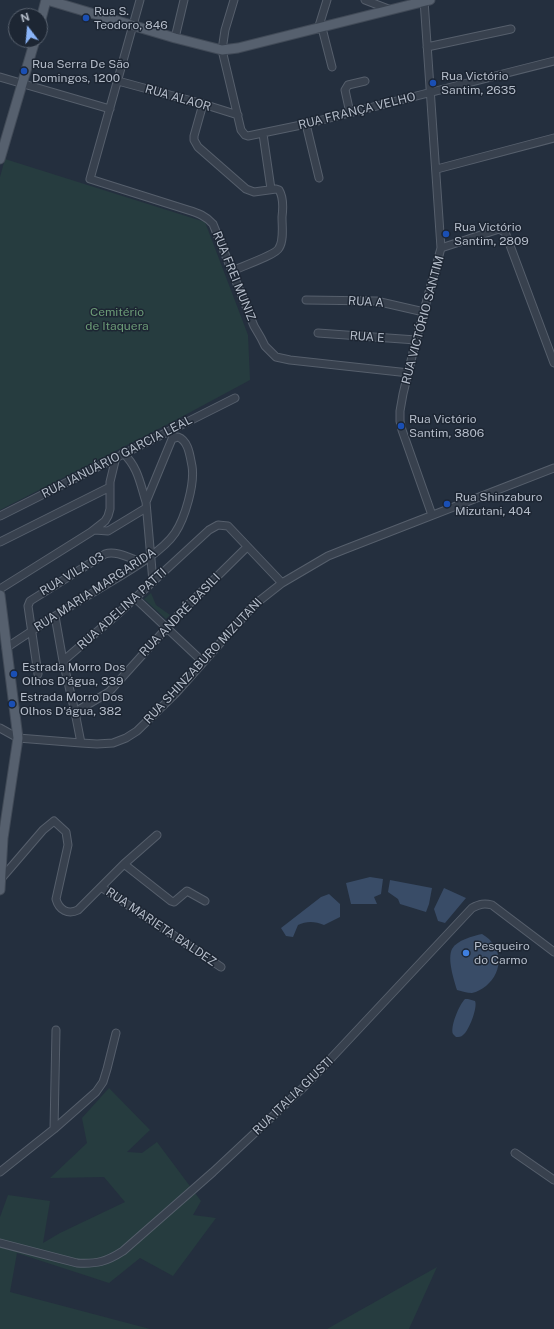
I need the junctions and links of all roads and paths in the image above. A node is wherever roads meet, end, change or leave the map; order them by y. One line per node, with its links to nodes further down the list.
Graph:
1 (47, 0): 9 (main road)
2 (140, 0): 9 (street)
3 (184, 0): 12 (street)
4 (234, 0): 15 (street)
5 (327, 0): 10 (street)
6 (365, 0): 8 (street)
7 (426, 1): 8 (main road); 13 (street, RUA VICTÓRIO SANTIM)
8 (391, 10): 10 (main road)
9 (133, 25): 12 (main road); 19 (street)
10 (320, 28): 15 (main road); 17 (street)
11 (511, 29): 13 (street)
12 (176, 38): 15 (main road)
13 (427, 47): 22 (street, RUA VICTÓRIO SANTIM)
14 (33, 48): 21 (main road)
15 (222, 50): 26 (street, RUA FRANÇA VELHO)
16 (554, 61): 22 (street, RUA FRANÇA VELHO)
17 (332, 67)
18 (0, 77): 21 (street)
19 (118, 81): 23 (street, RUA ALAOR); 24 (street)
20 (364, 81): 25 (street)
21 (23, 83): 24 (street); 30 (main road)
22 (430, 93): 25 (street, RUA FRANÇA VELHO); 31 (street, RUA VICTÓRIO SANTIM)
23 (203, 104): 26 (street, RUA ALAOR); 33 (street)
24 (110, 109): 35 (street, RUA FREI MUNIZ)
25 (350, 113): 27 (street, RUA FRANÇA VELHO)
26 (238, 115): 28 (street, RUA FRANÇA VELHO)
27 (306, 124): 28 (street, RUA FRANÇA VELHO); 32 (street)
28 (263, 134): 33 (street)
29 (554, 138): 31 (street)
30 (0, 159)
31 (437, 169): 34 (street, RUA VICTÓRIO SANTIM)
32 (319, 178)
33 (271, 189): 35 (street)
34 (442, 248): 37 (street, RUA VICTÓRIO SANTIM); 40 (street)
35 (232, 271): 42 (street, RUA FREI MUNIZ)
36 (306, 300): 37 (street, RUA A)
37 (424, 312): 39 (street, RUA VICTÓRIO SANTIM)
38 (318, 333): 39 (street, RUA E)
39 (416, 340): 42 (street, RUA VICTÓRIO SANTIM)
40 (552, 352): 41 (street)
41 (554, 363)
42 (409, 373): 50 (street, RUA VICTÓRIO SANTIM)
43 (234, 398): 44 (street, RUA JANUÁRIO GARCIA LEAL)
44 (173, 428): 45 (street); 46 (street, RUA JANUÁRIO GARCIA LEAL)
45 (175, 438): 49 (street); 55 (street, RUA MARIA MARGARIDA)
46 (120, 455): 48 (street); 49 (street); 51 (street, RUA JANUÁRIO GARCIA LEAL)
47 (554, 468): 50 (street, RUA SHINZABURO MIZUTANI)
48 (110, 487): 52 (street); 53 (street)
49 (146, 505): 52 (street); 55 (street)
50 (432, 515): 58 (street, RUA SHINZABURO MIZUTANI)
51 (0, 516)
52 (95, 530): 59 (street)
53 (0, 542)
54 (247, 547): 57 (street, RUA ADELINA PATTI); 58 (street); 63 (street, RUA ANDRÉ BASILI)
55 (151, 556): 56 (street, RUA MARIA MARGARIDA); 57 (street)
56 (141, 562): 62 (street, RUA MARIA MARGARIDA); 64 (street, RUA VILA 03)
57 (153, 582): 61 (street, RUA ADELINA PATTI)
58 (282, 583): 67 (street, RUA SHINZABURO MIZUTANI)
59 (0, 589)
60 (0, 595): 65 (main road)
61 (135, 598): 63 (street); 66 (street, RUA ADELINA PATTI)
62 (55, 616): 64 (street, RUA MARIA MARGARIDA); 66 (street)
63 (166, 627): 67 (street); 69 (street, RUA ANDRÉ BASILI)
64 (31, 631): 65 (street, RUA MARIA MARGARIDA); 68 (street, RUA VILA 03)
65 (6, 648): 71 (main road)
66 (63, 661): 69 (street)
67 (203, 662): 72 (street, RUA SHINZABURO MIZUTANI)
68 (38, 674)
69 (75, 712): 72 (street)
70 (0, 728): 71 (street, RUA SHINZABURO MIZUTANI)
71 (18, 738): 72 (street, RUA SHINZABURO MIZUTANI); 74 (main road)
72 (81, 743)
73 (157, 835): 76 (street)
74 (1, 860): 75 (street); 77 (main road)
75 (16, 862): 77 (street); 78 (street)
76 (124, 864): 78 (street); 80 (street)
77 (0, 880): 79 (main road)
78 (101, 887): 82 (street, RUA MARIETA BALDEZ)
79 (0, 890)
80 (205, 901)
81 (554, 952): 89 (street, RUA ITALIA GIUSTI)
82 (221, 967)
83 (56, 1030): 85 (street)
84 (116, 1033): 85 (street)
85 (54, 1129): 87 (street)
86 (515, 1153): 88 (street)
87 (0, 1172)
88 (554, 1180)
89 (0, 1243)

